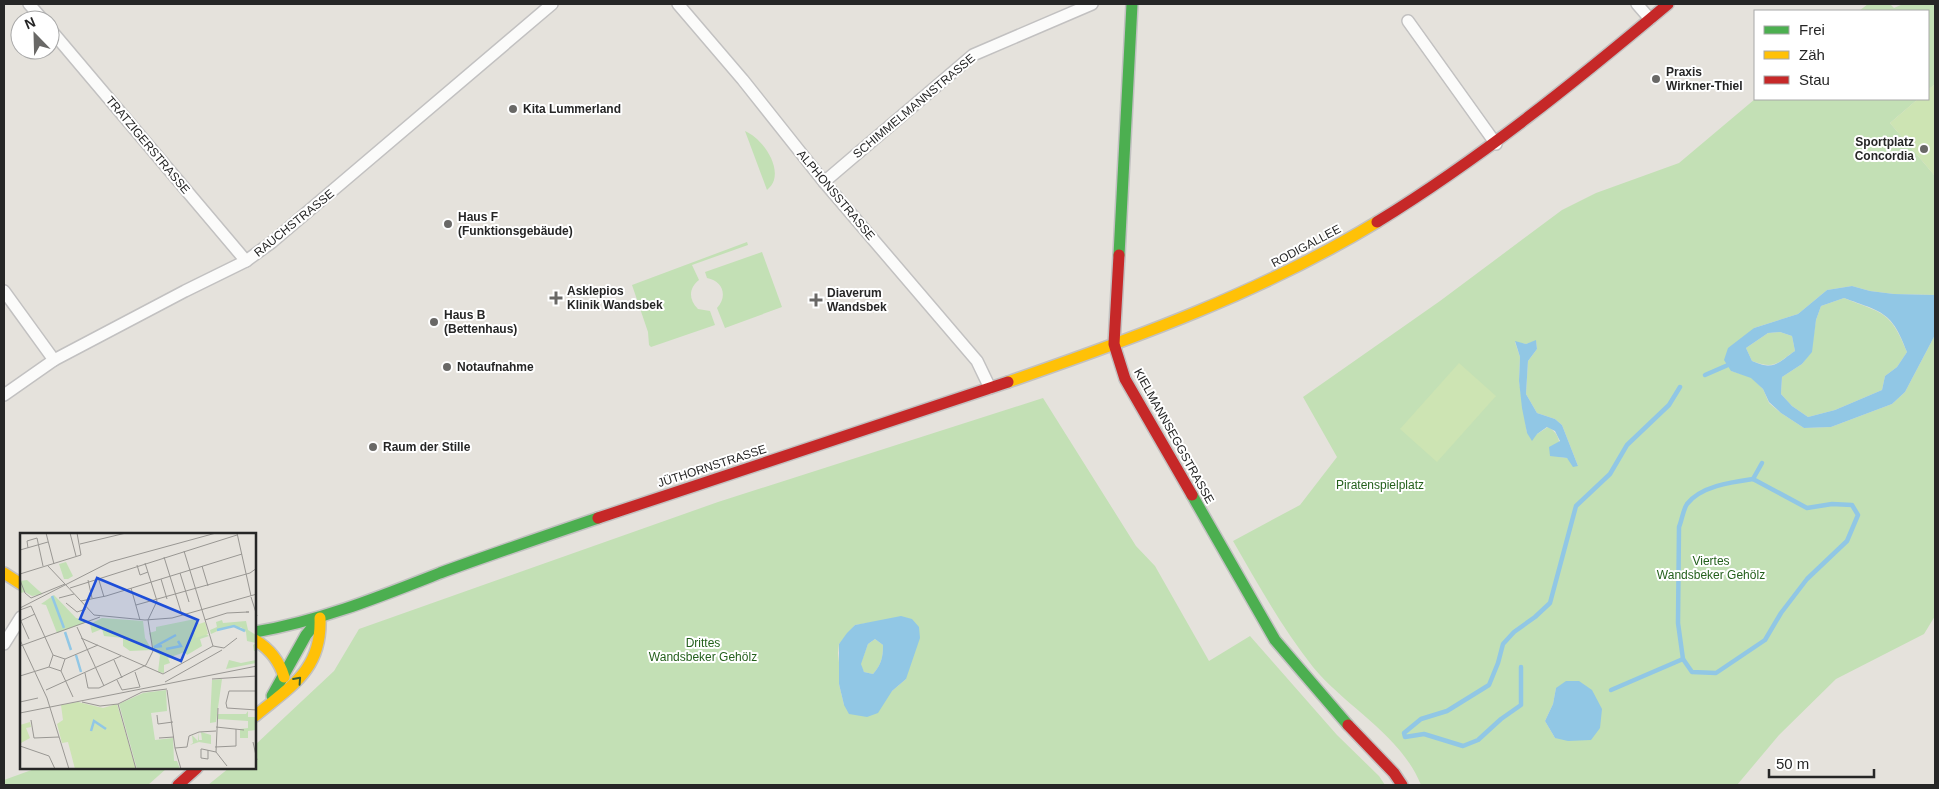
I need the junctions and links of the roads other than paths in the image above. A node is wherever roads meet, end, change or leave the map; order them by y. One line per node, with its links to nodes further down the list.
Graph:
1 (552, 4): 12 (street, RAUCHSTRASSE)
2 (678, 4): 11 (street, ALPHONSSTRASSE)
3 (1092, 4): 11 (street, SCHIMMELMANNSTRASSE)
4 (1132, 4): 14 (main road, KIELMANNSEGGSTRASSE)
5 (1637, 4): 7 (street)
6 (1668, 4): 7 (main road, RODIGALLEE)
7 (1650, 19): 10 (main road, RODIGALLEE)
8 (1408, 21): 10 (street)
9 (60, 41): 12 (street, TRATZIGERSTRASSE)
10 (1496, 144): 14 (main road, RODIGALLEE)
11 (824, 182): 16 (street, ALPHONSSTRASSE)
12 (246, 261): 15 (street, RAUCHSTRASSE)
13 (4, 291): 15 (street)
14 (1114, 344): 16 (main road, JÜTHORNSTRASSE); 29 (main road, KIELMANNSEGGSTRASSE)
15 (54, 360): 17 (street, RAUCHSTRASSE)
16 (990, 388): 20 (main road, JÜTHORNSTRASSE)
17 (4, 395)
18 (4, 573): 19 (main road)
19 (20, 583)
20 (320, 618): 22 (main road, JÜTHORNSTRASSE); 25 (main road); 26 (main road, one-way to 20)
21 (20, 619): 24 (street)
22 (256, 632)
23 (256, 641): 25 (main road)
24 (4, 644)
25 (284, 677): 26 (main road)
26 (258, 714)
27 (196, 769): 28 (main road)
28 (178, 785)
29 (1402, 785)

